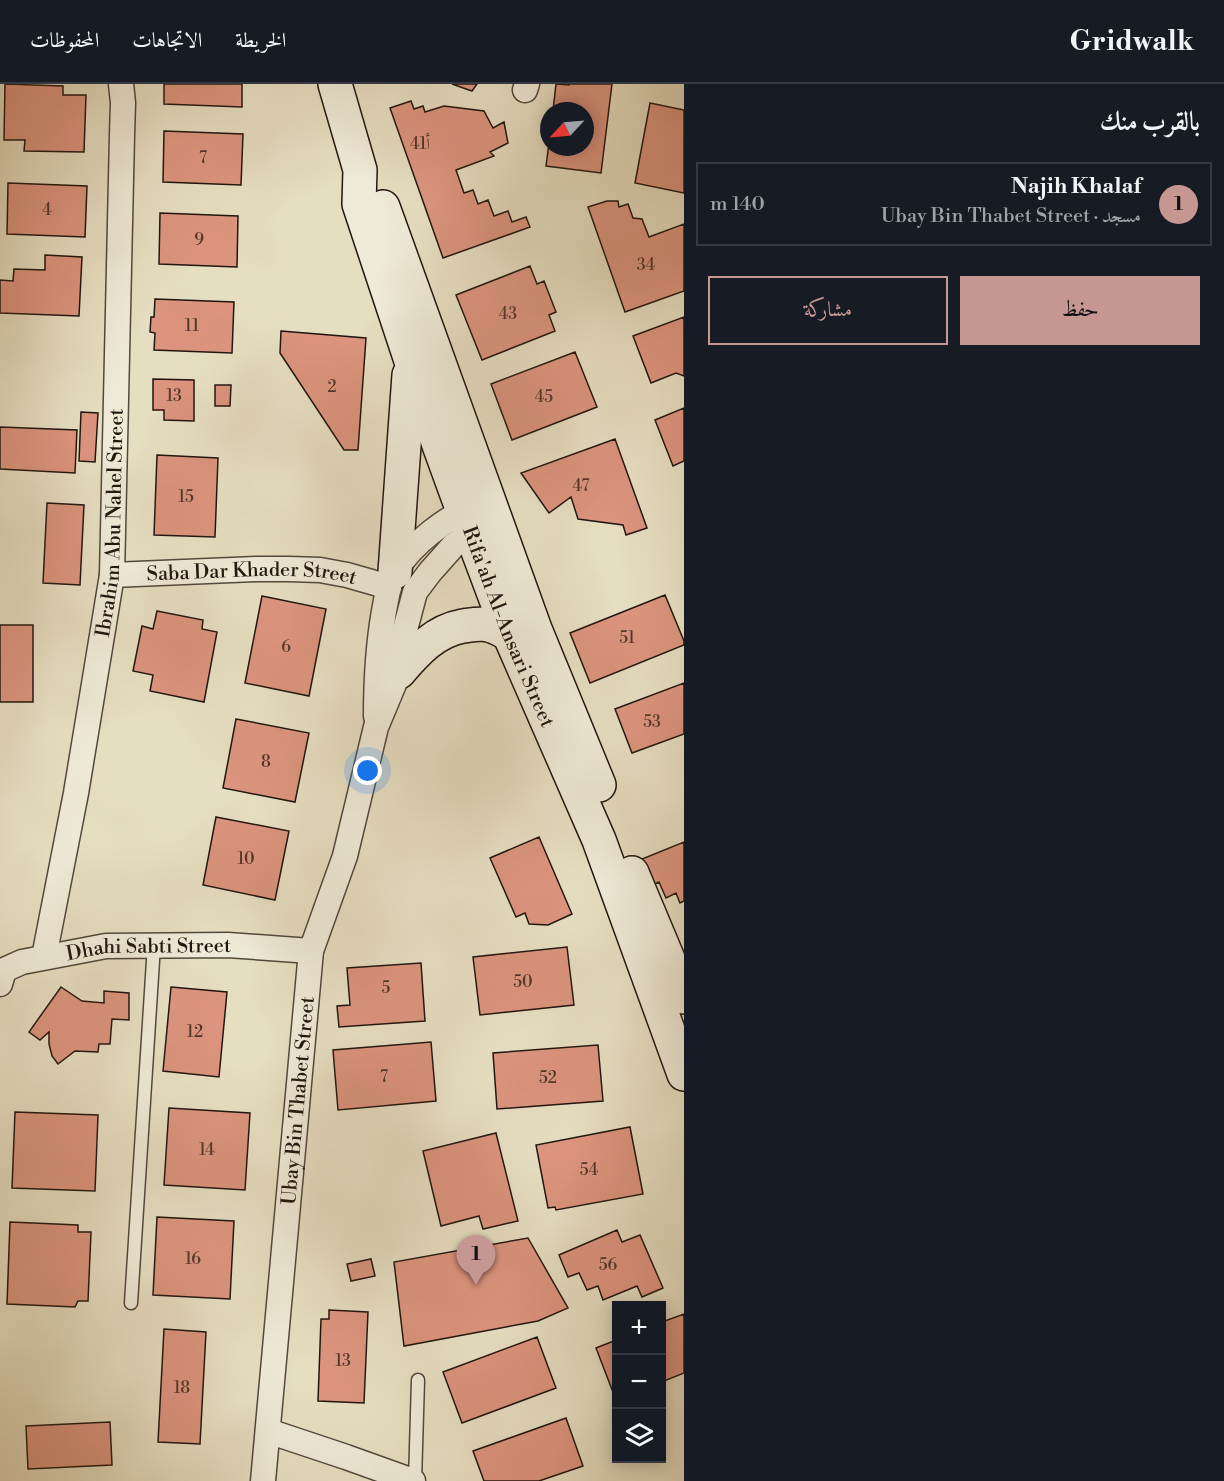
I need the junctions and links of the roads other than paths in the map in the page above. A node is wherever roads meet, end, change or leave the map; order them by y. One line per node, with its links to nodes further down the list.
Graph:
1 (121, 84): 6 (street, Ibrahim Abu Nahel Street)
2 (335, 84): 3 (street, Rifa'ah Al-Ansari Street)
3 (360, 170): 4 (street, Rifa'ah Al-Ansari Street); 5 (street, Rifa'ah Al-Ansari Street)
4 (411, 358): 5 (street, Rifa'ah Al-Ansari Street); 7 (street)
5 (479, 516): 7 (street, Ubay Bin Thabet Street); 8 (street, Rifa'ah Al-Ansari Street); 9 (street, Ubay Bin Thabet Street); 15 (street, Rifa'ah Al-Ansari Street)
6 (112, 575): 7 (street, Saba Dar Khader Street); 13 (street, Ibrahim Abu Nahel Street)
7 (392, 580): 10 (street, Ubay Bin Thabet Street)
8 (509, 634): 9 (street); 15 (street, Rifa'ah Al-Ansari Street)
9 (399, 672): 10 (street, Ubay Bin Thabet Street)
10 (376, 727): 12 (street, Ubay Bin Thabet Street)
11 (154, 945): 12 (street, Dhahi Sabti Street); 13 (street, Dhahi Sabti Street); 17 (lane)
12 (311, 951): 19 (street, Ubay Bin Thabet Street)
13 (44, 957): 14 (street, Dhahi Sabti Street)
14 (1, 975)
15 (674, 987): 16 (street, Rifa'ah Al-Ansari Street)
16 (684, 1074)
17 (131, 1303)
18 (418, 1380): 21 (lane)
19 (267, 1431): 20 (street, Ubay Bin Thabet Street); 21 (street)
20 (263, 1481)
21 (414, 1481)

